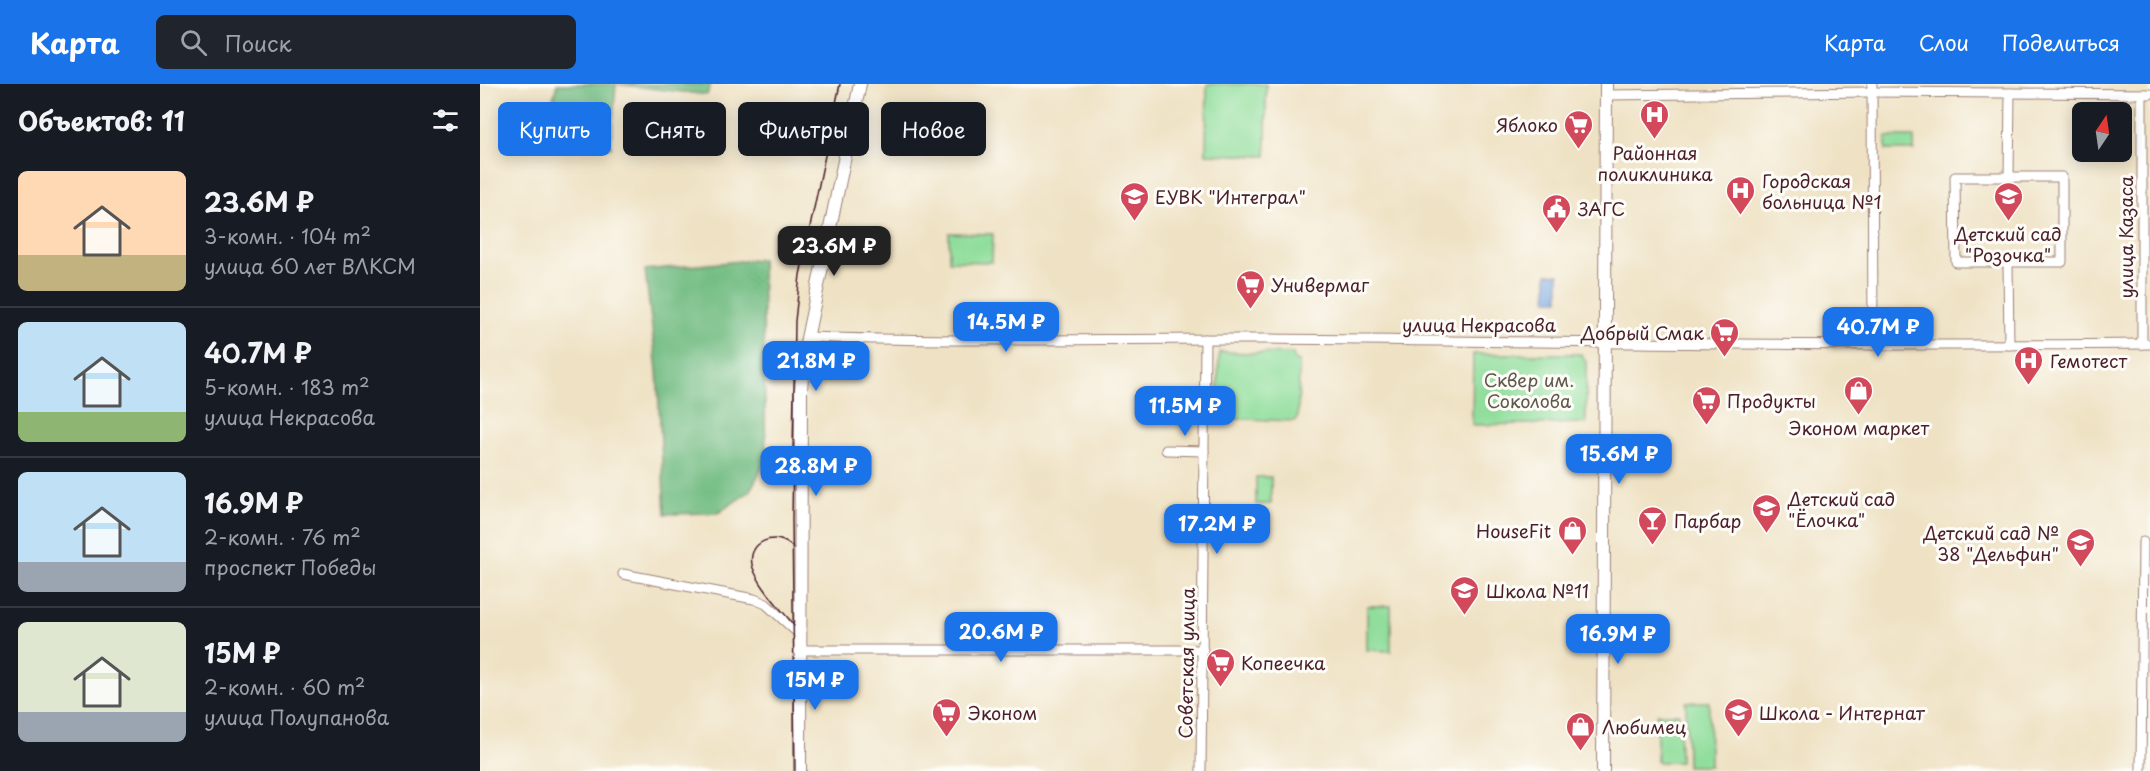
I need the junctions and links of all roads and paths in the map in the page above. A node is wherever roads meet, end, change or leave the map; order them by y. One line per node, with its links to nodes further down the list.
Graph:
1 (860, 84): 8 (street)
2 (1872, 88): 3 (street); 4 (street); 12 (street)
3 (1606, 90): 10 (street)
4 (2010, 93): 5 (street); 6 (street)
5 (2146, 94): 11 (street, улица Казаса)
6 (2009, 177): 7 (street); 7 (street)
7 (2008, 263): 13 (street)
8 (808, 337): 9 (street, улица Некрасова); 18 (street)
9 (1205, 339): 10 (street, улица Некрасова); 15 (street, Советская улица)
10 (1605, 341): 12 (street, улица Некрасова); 23 (street)
11 (2146, 344): 13 (street, улица Некрасова)
12 (1874, 345): 13 (street, улица Некрасова)
13 (2009, 345)
14 (1166, 450): 15 (street)
15 (1204, 451): 20 (street, Советская улица)
16 (2143, 542): 24 (street)
17 (623, 574): 18 (street)
18 (800, 635): 19 (street)
19 (800, 650): 20 (street); 21 (street)
20 (1203, 650): 22 (street, Советская улица)
21 (800, 771)
22 (1201, 771)
23 (1603, 771)
24 (2141, 771)

